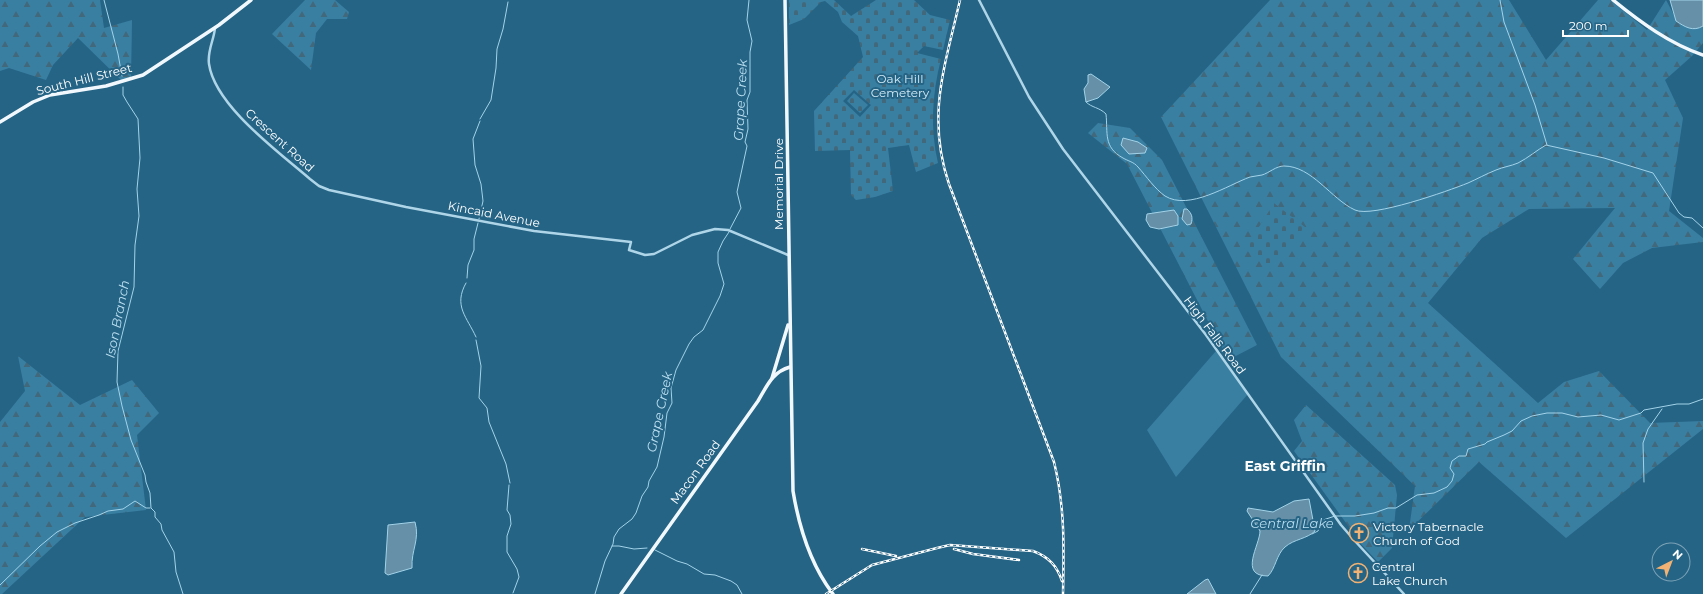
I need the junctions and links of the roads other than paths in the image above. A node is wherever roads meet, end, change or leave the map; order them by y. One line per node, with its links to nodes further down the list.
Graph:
1 (251, 0): 5 (main road, South Hill Street)
2 (785, 0): 9 (main road, Memorial Drive)
3 (980, 0): 18 (street, High Falls Road)
4 (1613, 0): 6 (main road)
5 (215, 28): 7 (main road, South Hill Street); 8 (street, Crescent Road)
6 (1703, 56)
7 (0, 122)
8 (354, 195): 9 (street, Kincaid Avenue)
9 (788, 255): 10 (main road, Memorial Drive)
10 (789, 322): 11 (main road, Memorial Drive); 12 (main road)
11 (790, 367): 13 (main road); 14 (main road, Memorial Drive)
12 (774, 369): 13 (main road); 15 (main road)
13 (778, 371): 14 (main road); 15 (main road, Macon Road)
14 (790, 377): 17 (main road, Memorial Drive)
15 (772, 379): 16 (main road, Macon Road)
16 (621, 594)
17 (833, 594)
18 (1404, 594)

